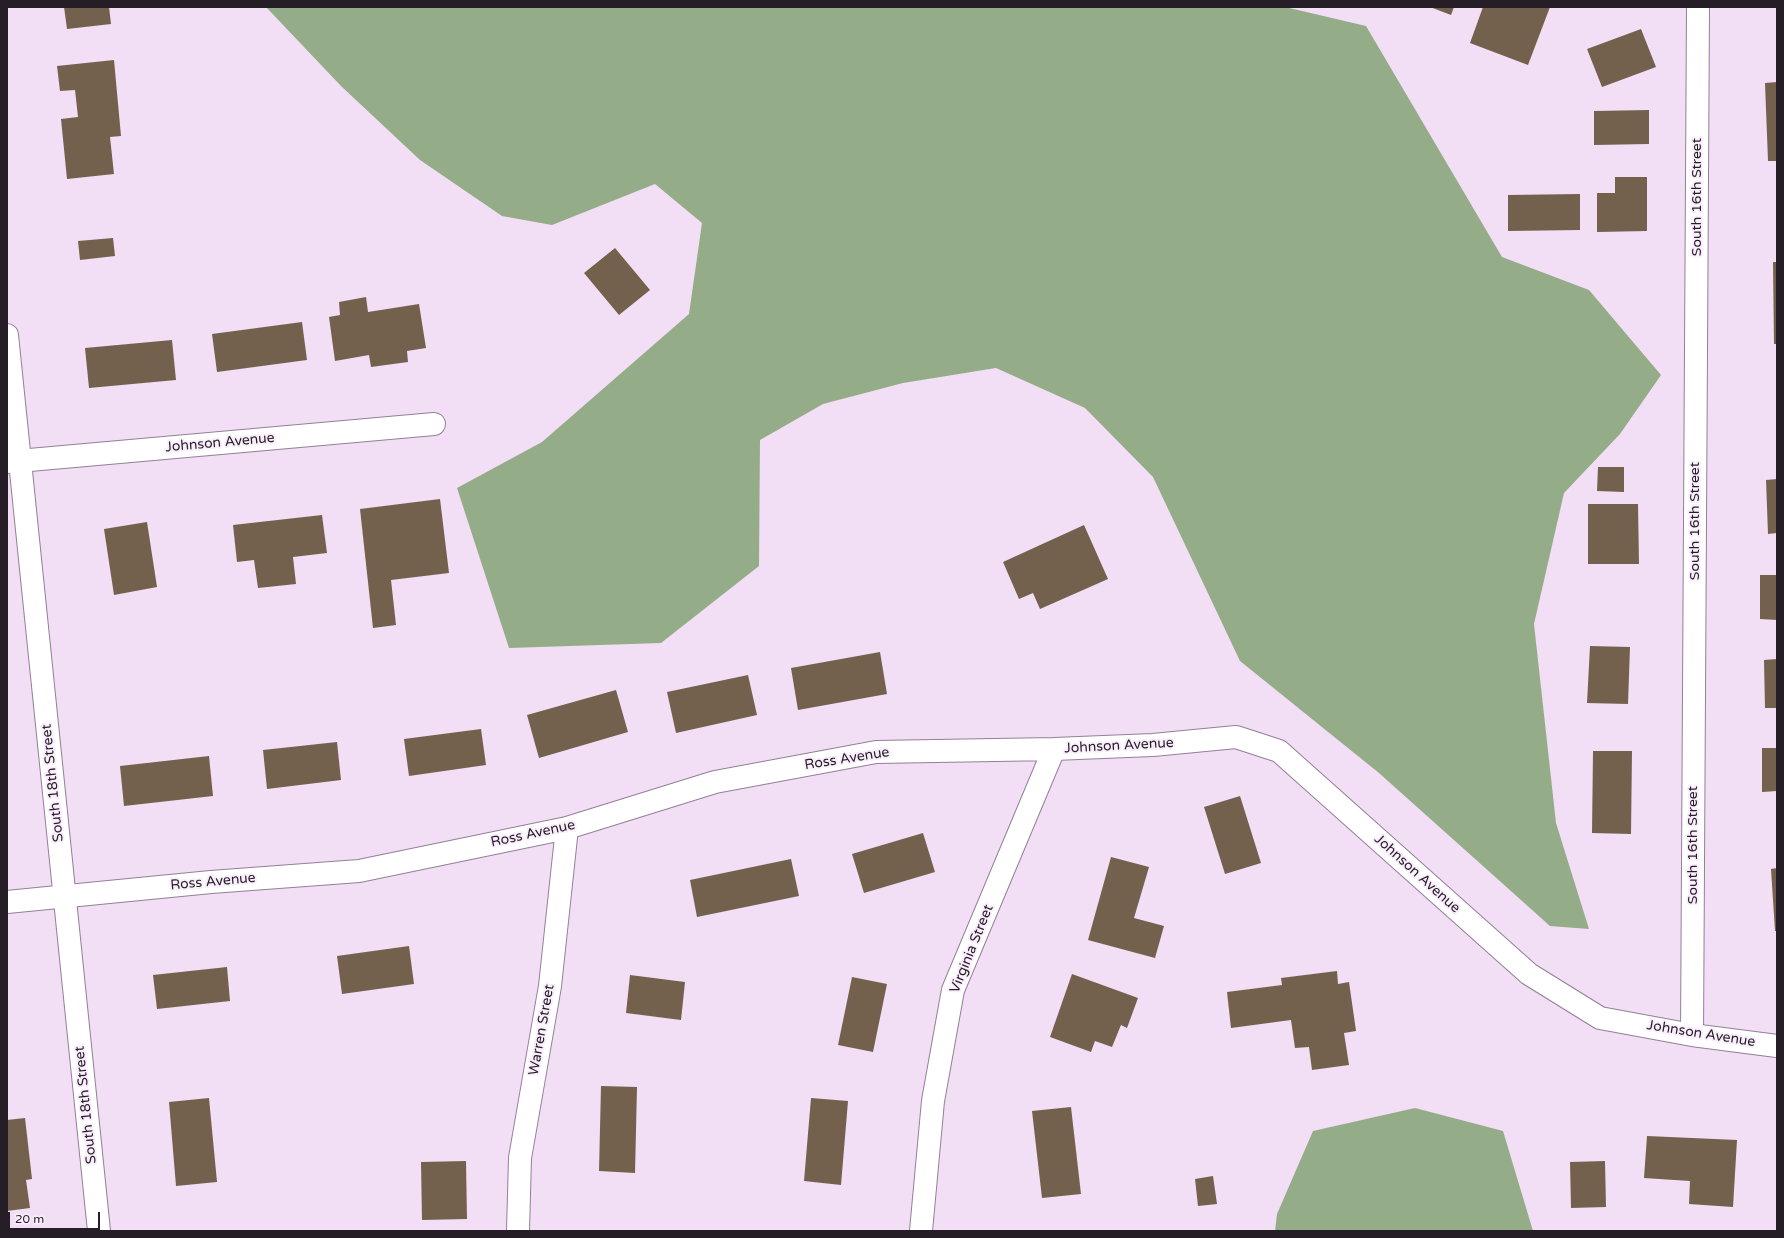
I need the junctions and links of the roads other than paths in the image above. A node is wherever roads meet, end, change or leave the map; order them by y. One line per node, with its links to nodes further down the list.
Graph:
1 (1698, 7): 9 (street, South 16th Street)
2 (7, 335): 4 (street, South 18th Street)
3 (434, 424): 4 (street, Johnson Avenue)
4 (13, 461): 7 (street, South 18th Street)
5 (1054, 749): 6 (street, Ross Avenue); 9 (street, Johnson Avenue); 13 (street, Virginia Street)
6 (567, 828): 7 (street, Ross Avenue); 12 (street, Warren Street)
7 (65, 895): 8 (street, Ross Avenue); 11 (street, South 18th Street)
8 (7, 902)
9 (1692, 1035): 10 (street, Johnson Avenue)
10 (1777, 1046)
11 (99, 1231)
12 (518, 1231)
13 (921, 1231)

